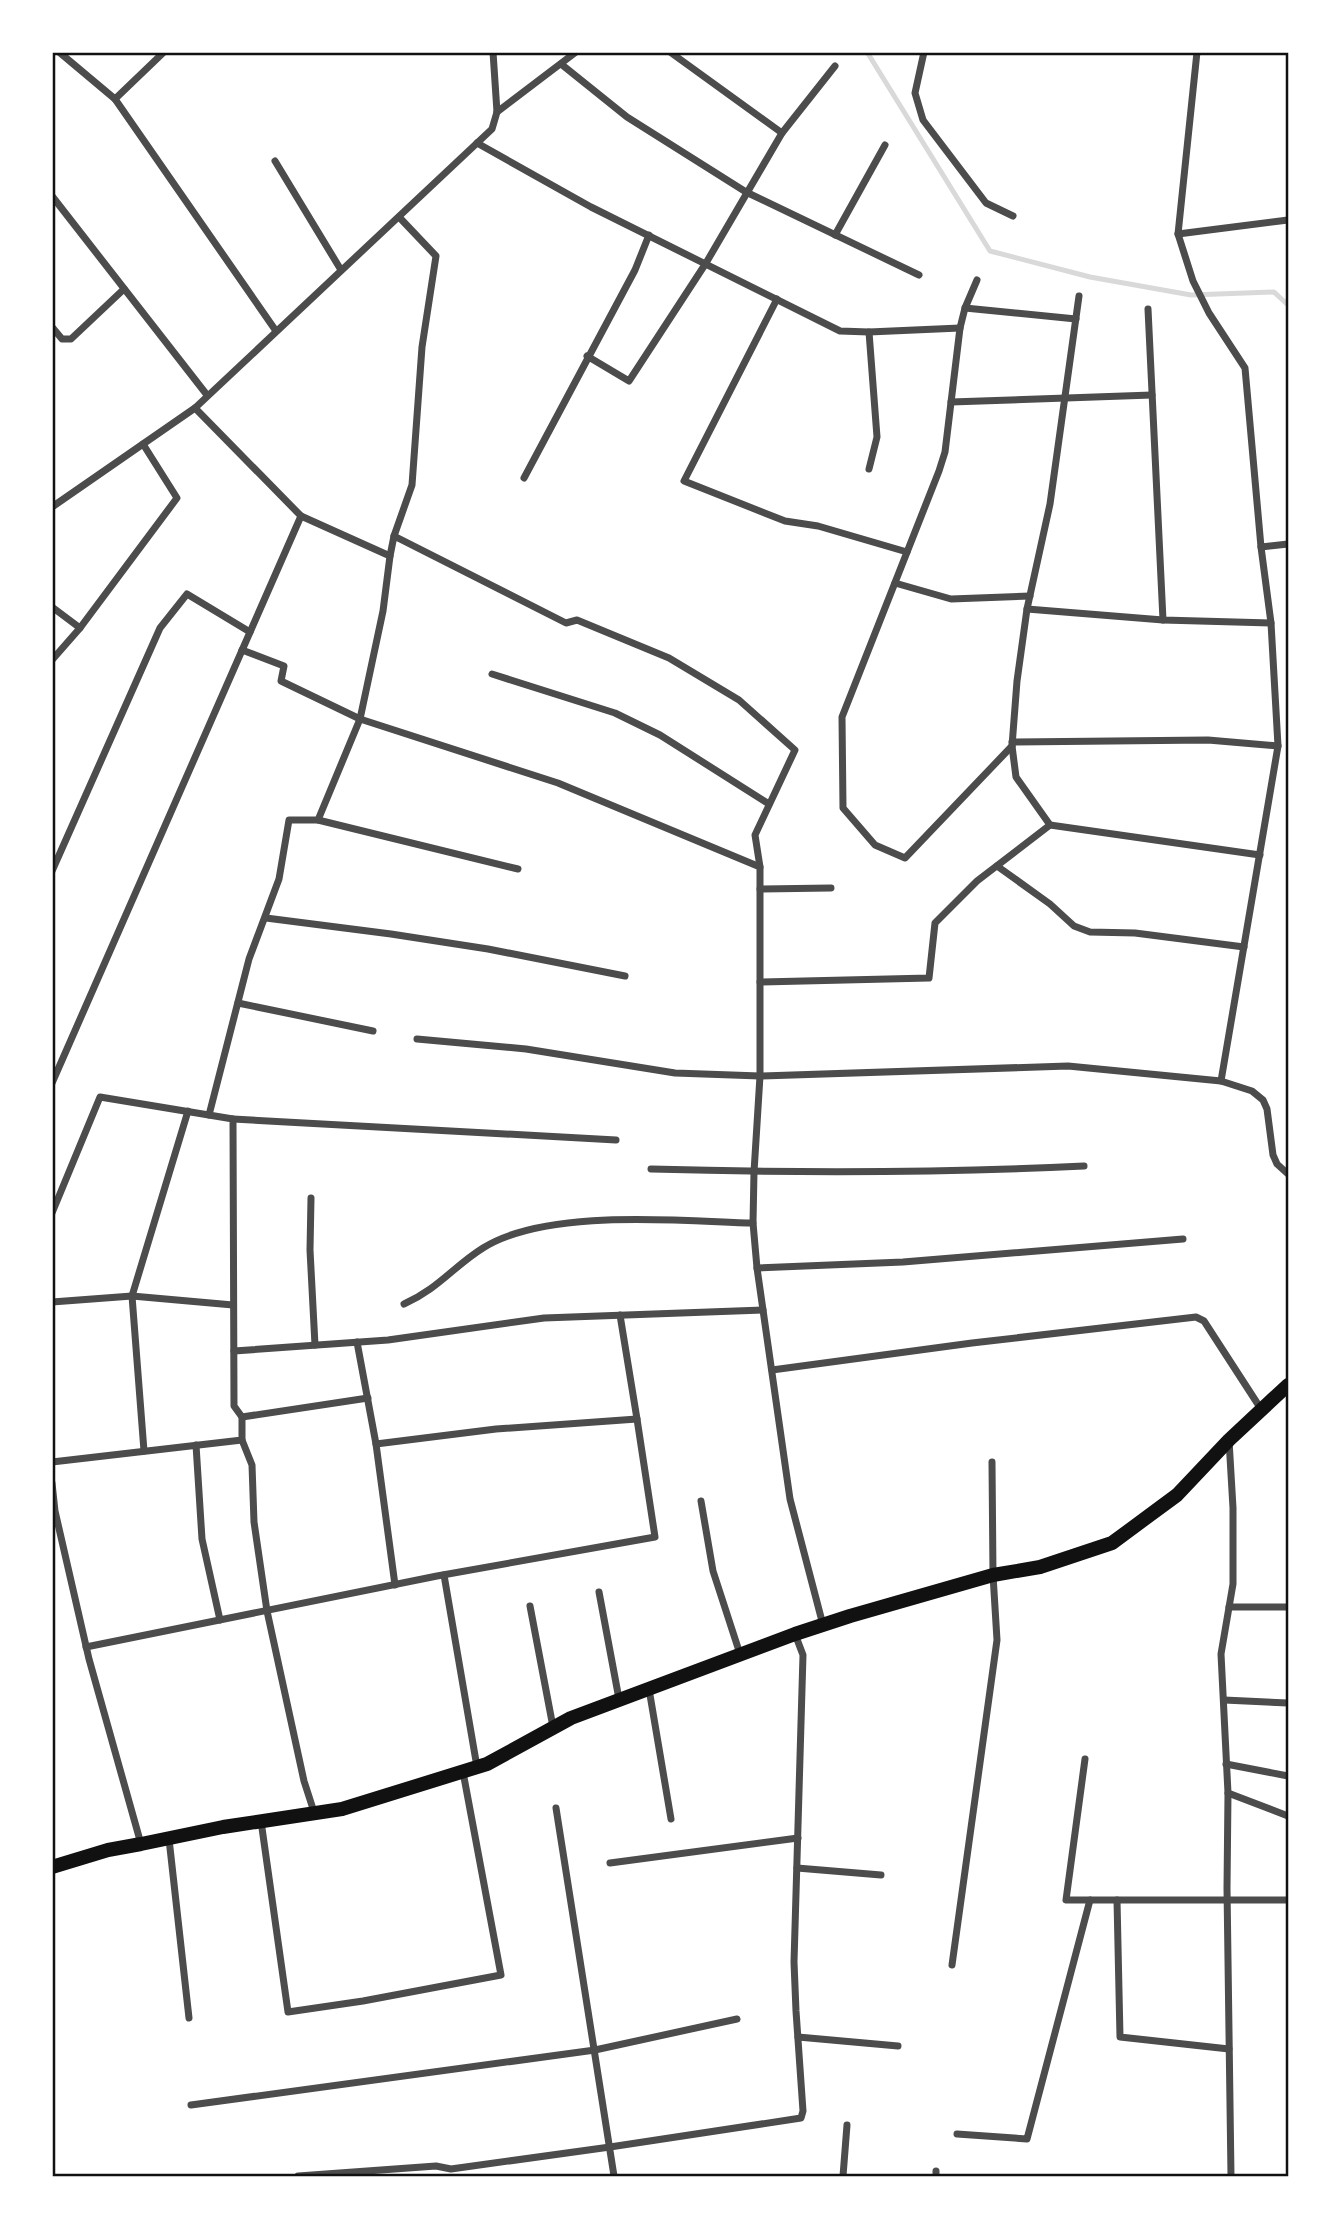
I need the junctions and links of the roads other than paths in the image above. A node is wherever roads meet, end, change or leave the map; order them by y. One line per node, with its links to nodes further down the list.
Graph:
1 (59, 52): 10 (street)
2 (164, 52): 10 (street)
3 (493, 52): 11 (street)
4 (576, 52): 8 (street)
5 (670, 52): 12 (street)
6 (924, 52): 18 (street)
7 (1197, 52): 21 (street)
8 (561, 64): 11 (street); 16 (street)
9 (835, 66): 12 (street)
10 (115, 99): 36 (street)
11 (497, 112): 13 (street)
12 (782, 134): 16 (street)
13 (477, 143): 19 (street); 22 (street)
14 (885, 145): 23 (street)
15 (275, 161): 25 (street)
16 (746, 192): 23 (street); 24 (street)
17 (52, 196): 28 (street)
18 (1013, 216)
19 (398, 217): 25 (street); 49 (street)
20 (1289, 220): 21 (street)
21 (1178, 234): 51 (street)
22 (649, 235): 24 (street); 38 (street)
23 (835, 235): 26 (street)
24 (706, 263): 30 (street); 38 (street)
25 (341, 270): 36 (street)
26 (919, 275)
27 (977, 280): 31 (street)
28 (124, 289): 34 (street); 39 (street)
29 (1079, 296): 33 (street)
30 (777, 299): 37 (street); 52 (street)
31 (965, 308): 33 (street); 35 (street)
32 (1148, 309): 40 (street)
33 (1076, 319): 41 (street)
34 (52, 327)
35 (960, 328): 37 (street); 42 (street)
36 (276, 331): 39 (street)
37 (869, 332): 45 (street)
38 (587, 356): 46 (street)
39 (206, 395): 43 (street)
40 (1152, 395): 41 (street); 58 (street)
41 (1065, 398): 42 (street); 55 (street)
42 (951, 402): 52 (street)
43 (194, 408): 44 (street); 48 (street)
44 (143, 444): 47 (street); 60 (street)
45 (869, 469)
46 (524, 478)
47 (52, 507)
48 (301, 516): 53 (street); 61 (street)
49 (394, 536): 53 (street); 68 (street)
50 (1289, 544): 51 (street)
51 (1261, 547): 59 (street)
52 (907, 552): 54 (street)
53 (390, 556): 65 (street)
54 (895, 583): 55 (street); 66 (street)
55 (1030, 596): 57 (street)
56 (52, 607): 60 (street)
57 (1027, 609): 58 (street); 66 (street)
58 (1163, 620): 59 (street)
59 (1271, 623): 67 (street)
60 (79, 628): 63 (street)
61 (250, 632): 62 (street); 75 (street)
62 (242, 650): 65 (street); 87 (street)
63 (52, 660)
64 (492, 674): 68 (street)
65 (360, 719): 69 (street); 73 (street)
66 (1012, 744): 67 (street); 70 (street)
67 (1278, 746): 71 (street)
68 (769, 804): 73 (street)
69 (318, 820): 74 (street); 78 (street)
70 (1050, 825): 71 (street); 72 (street)
71 (1260, 855): 79 (street)
72 (997, 866): 79 (street); 81 (street)
73 (760, 867): 77 (street)
74 (519, 869)
75 (52, 871)
76 (831, 888): 77 (street)
77 (760, 889): 81 (street)
78 (266, 918): 80 (street); 82 (street)
79 (1244, 947): 86 (street)
80 (625, 976)
81 (760, 982): 85 (street)
82 (238, 1003): 83 (street); 89 (street)
83 (373, 1031)
84 (417, 1039): 85 (street)
85 (760, 1076): 86 (street); 94 (street)
86 (1221, 1081): 95 (street)
87 (52, 1083)
88 (188, 1111): 89 (street); 97 (street); 101 (street)
89 (209, 1115): 90 (street)
90 (233, 1119): 91 (street); 104 (street)
91 (616, 1140)
92 (1084, 1166): 94 (street)
93 (651, 1169): 94 (street)
94 (754, 1171): 98 (street)
95 (1289, 1174)
96 (311, 1198): 108 (street)
97 (52, 1213)
98 (753, 1223): 100 (street); 103 (street)
99 (1183, 1239): 100 (street)
100 (757, 1268): 105 (street)
101 (132, 1296): 102 (street); 104 (street); 120 (street)
102 (52, 1302)
103 (404, 1304)
104 (233, 1305): 109 (street)
105 (763, 1310): 106 (street); 110 (street)
106 (620, 1315): 107 (street); 115 (street)
107 (357, 1342): 108 (street); 112 (street)
108 (315, 1345): 109 (street)
109 (234, 1351): 114 (street)
110 (772, 1370): 113 (street); 134 (street)
111 (1289, 1385): 113 (main road)
112 (368, 1398): 114 (street); 118 (street)
113 (1261, 1409): 117 (main road)
114 (242, 1417): 116 (street)
115 (637, 1419): 118 (street); 125 (street)
116 (243, 1440): 119 (street); 132 (street)
117 (1229, 1440): 126 (main road); 130 (street)
118 (376, 1444): 127 (street)
119 (196, 1446): 120 (street); 133 (street)
120 (144, 1451): 121 (street)
121 (52, 1462)
122 (992, 1462): 126 (street)
123 (52, 1483): 136 (street)
124 (701, 1501): 137 (street)
125 (444, 1575): 127 (street); 145 (street)
126 (993, 1576): 134 (main road); 164 (street)
127 (395, 1585): 132 (street)
128 (599, 1592): 139 (street)
129 (530, 1606): 142 (street)
130 (1229, 1607): 131 (street); 140 (street)
131 (1289, 1607)
132 (267, 1611): 133 (street); 149 (street)
133 (220, 1620): 136 (street)
134 (823, 1625): 135 (main road)
135 (795, 1634): 137 (main road); 154 (street)
136 (86, 1647): 155 (street)
137 (740, 1655): 138 (main road)
138 (649, 1689): 139 (main road); 151 (street)
139 (619, 1700): 142 (main road)
140 (1224, 1700): 141 (street); 144 (street)
141 (1289, 1703)
142 (553, 1728): 145 (main road)
143 (1085, 1759): 160 (street)
144 (1226, 1764): 146 (street); 147 (street)
145 (470, 1769): 149 (main road); 152 (street)
146 (1289, 1776)
147 (1228, 1793): 150 (street); 162 (street)
148 (556, 1808): 170 (street)
149 (314, 1813): 152 (main road)
150 (1289, 1816)
151 (671, 1819)
152 (261, 1821): 153 (main road)
153 (169, 1838): 155 (main road); 165 (street)
154 (798, 1838): 156 (street); 158 (street)
155 (141, 1844): 157 (main road)
156 (610, 1863)
157 (52, 1867)
158 (797, 1868): 159 (street); 167 (street)
159 (881, 1875)
160 (1090, 1900): 161 (street); 173 (street)
161 (1117, 1900): 162 (street); 169 (street)
162 (1227, 1900): 163 (street); 169 (street)
163 (1289, 1900)
164 (952, 1965)
165 (189, 2018)
166 (737, 2019): 170 (street)
167 (798, 2037): 168 (street); 174 (street)
168 (898, 2046)
169 (1229, 2049): 179 (street)
170 (595, 2050): 171 (street); 174 (street)
171 (191, 2105)
172 (847, 2125): 178 (street)
173 (957, 2134)
174 (610, 2147): 175 (street); 177 (street)
175 (451, 2173): 176 (street)
176 (298, 2176)
177 (614, 2176)
178 (843, 2176)
179 (1231, 2176)

